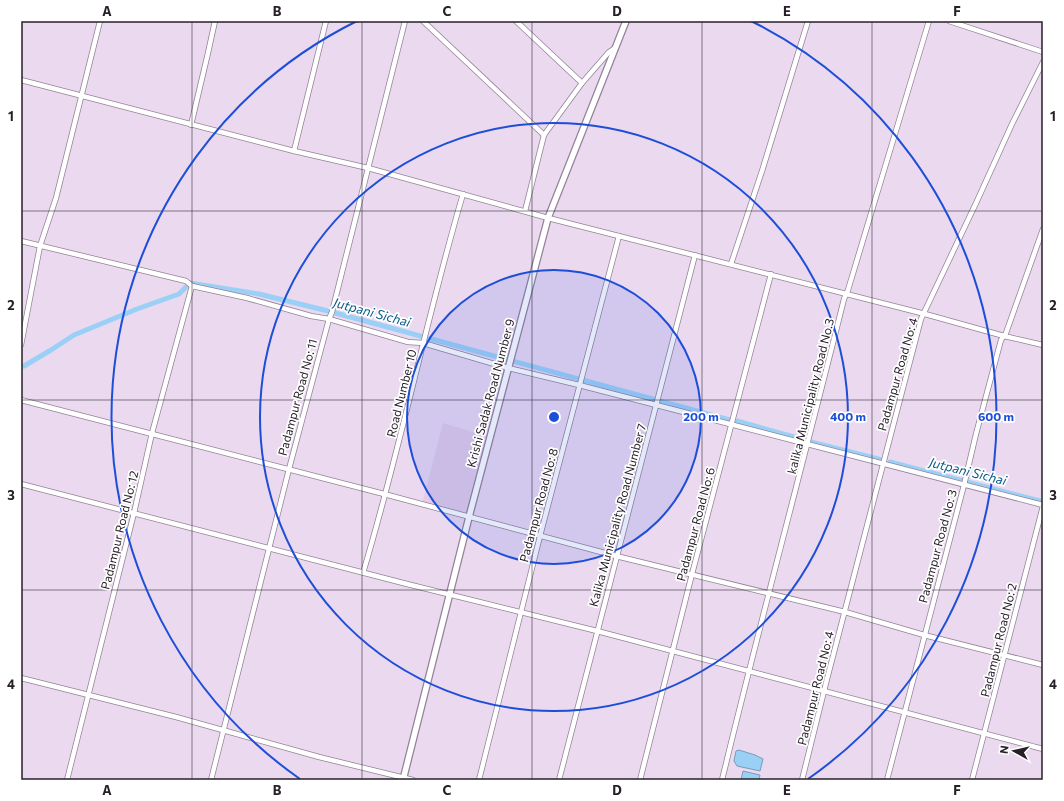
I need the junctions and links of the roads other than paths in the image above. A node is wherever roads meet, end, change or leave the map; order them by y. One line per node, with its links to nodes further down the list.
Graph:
1 (100, 21): 16 (street)
2 (215, 21): 17 (street)
3 (326, 21): 19 (street)
4 (404, 21): 20 (street, Padampur Road No: 11)
5 (423, 21): 18 (street)
6 (516, 21): 15 (street)
7 (626, 21): 11 (street, Krishi Sadak Road Number 9)
8 (808, 21): 29 (street)
9 (929, 21): 32 (street, kalika Municipality Road No.3)
10 (949, 21): 12 (street)
11 (615, 48): 15 (street); 23 (street, Krishi Sadak Road Number 9)
12 (1043, 52)
13 (1043, 62): 33 (street, Padampur Road No: 4)
14 (21, 80): 16 (street)
15 (582, 83): 18 (street)
16 (82, 96): 17 (street); 27 (street)
17 (191, 125): 19 (street)
18 (544, 135): 22 (street)
19 (294, 151): 20 (street)
20 (368, 168): 21 (street); 34 (street, Padampur Road No: 11)
21 (462, 194): 22 (street); 36 (street, Road Number 10)
22 (525, 211): 23 (street)
23 (548, 218): 25 (street); 39 (street, Krishi Sadak Road Number 9)
24 (1043, 229): 35 (street, Padampur Road No: 3)
25 (619, 236): 28 (street); 40 (street, Padampur Road No: 8)
26 (21, 241): 27 (street)
27 (40, 246): 31 (street); 37 (street)
28 (695, 255): 29 (street); 42 (street, Kalika Municipality Road Number 7)
29 (731, 264): 30 (street)
30 (771, 274): 32 (street); 43 (street, Padampur Road No: 6)
31 (192, 286): 34 (street); 44 (street, Padampur Road No: 12)
32 (847, 294): 33 (street); 45 (street, kalika Municipality Road No.3)
33 (925, 314): 35 (street); 46 (street, Padampur Road No: 4)
34 (329, 319): 36 (street); 47 (street, Padampur Road No: 11)
35 (1004, 336): 38 (street); 49 (street, Padampur Road No: 3)
36 (423, 343): 39 (street); 50 (street, Road Number 10)
37 (21, 345)
38 (1043, 345)
39 (508, 368): 40 (street); 53 (street, Krishi Sadak Road Number 9)
40 (579, 385): 42 (street); 54 (street, Padampur Road No: 8)
41 (21, 400): 44 (street)
42 (656, 405): 43 (street); 56 (street, Kalika Municipality Road Number 7)
43 (732, 426): 45 (street); 58 (street, Padampur Road No: 6)
44 (152, 433): 47 (street); 52 (street, Padampur Road No: 12)
45 (808, 445): 46 (street); 59 (street, kalika Municipality Road No.3)
46 (883, 464): 49 (street); 61 (street, Padampur Road No: 4)
47 (288, 469): 50 (street); 55 (street, Padampur Road No: 11)
48 (21, 484): 52 (street)
49 (964, 485): 51 (street); 64 (street, Padampur Road No: 3)
50 (384, 494): 53 (street); 57 (street, Road Number 10)
51 (1043, 506): 66 (street, Padampur Road No: 2)
52 (134, 513): 55 (street); 71 (street, Padampur Road No: 12)
53 (469, 517): 54 (street); 60 (street, Krishi Sadak Road Number 9)
54 (540, 536): 56 (street); 62 (street, Padampur Road No: 8)
55 (269, 548): 57 (street); 73 (street, Padampur Road No: 11)
56 (616, 556): 58 (street); 63 (street, Kalika Municipality Road Number 7)
57 (363, 573): 60 (street)
58 (692, 574): 59 (street); 65 (street, Padampur Road No: 6)
59 (769, 594): 61 (street); 68 (street, kalika Municipality Road No.3)
60 (449, 595): 62 (street); 76 (street, Krishi Sadak Road Number 9)
61 (844, 612): 64 (street); 70 (street, Padampur Road No: 4)
62 (521, 613): 63 (street); 80 (street, Padampur Road No: 8)
63 (597, 631): 65 (street); 81 (street, Kalika Municipality Road Number 7)
64 (924, 635): 66 (street); 72 (street, Padampur Road No: 3)
65 (673, 652): 68 (street); 82 (street, Padampur Road No: 6)
66 (1004, 654): 67 (street); 74 (street, Padampur Road No: 2)
67 (1043, 665)
68 (748, 672): 70 (street); 83 (street, kalika Municipality Road No.3)
69 (21, 678): 71 (street)
70 (824, 692): 72 (street); 84 (street, Padampur Road No: 4)
71 (88, 694): 73 (street); 77 (street, Padampur Road No: 12)
72 (904, 713): 74 (street); 85 (street, Padampur Road No: 3)
73 (224, 730): 76 (street); 78 (street, Padampur Road No: 11)
74 (984, 734): 75 (street); 86 (street, Padampur Road No: 2)
75 (1043, 749)
76 (404, 779): 79 (street)
77 (66, 780)
78 (211, 780)
79 (413, 780)
80 (479, 780)
81 (559, 780)
82 (640, 780)
83 (722, 780)
84 (802, 780)
85 (887, 780)
86 (972, 780)

